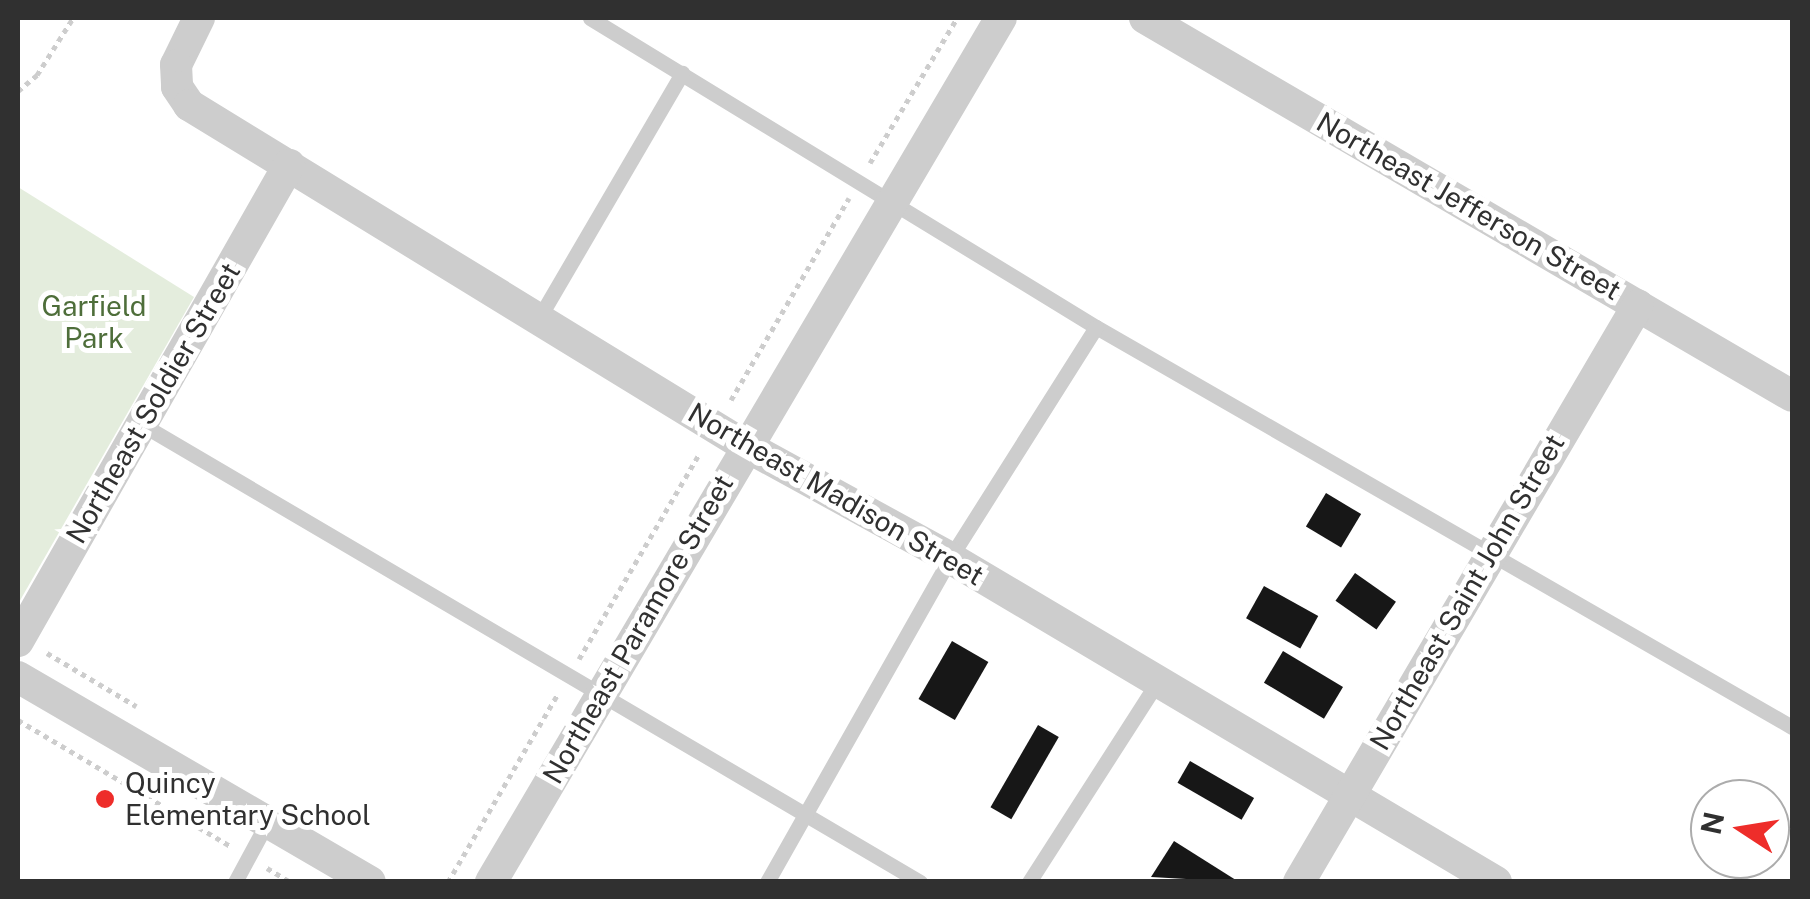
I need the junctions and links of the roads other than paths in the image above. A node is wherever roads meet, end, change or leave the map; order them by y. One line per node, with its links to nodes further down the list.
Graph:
1 (199, 18): 6 (street, Northeast Madison Street)
2 (590, 18): 5 (lane)
3 (1001, 18): 7 (street, Northeast Paramore Street)
4 (1145, 18): 8 (street, Northeast Jefferson Street)
5 (682, 73): 7 (lane); 9 (lane)
6 (289, 165): 9 (street, Northeast Madison Street); 12 (street, Northeast Soldier Street)
7 (894, 202): 10 (lane); 13 (street, Northeast Paramore Street)
8 (1638, 305): 11 (street, Northeast Jefferson Street); 14 (street, Northeast Saint John Street)
9 (539, 318): 13 (street, Northeast Madison Street)
10 (1096, 327): 14 (lane); 15 (lane)
11 (1792, 396)
12 (141, 424): 16 (street, Northeast Soldier Street); 19 (lane)
13 (744, 445): 15 (street, Northeast Madison Street); 19 (street, Northeast Paramore Street)
14 (1488, 552): 20 (lane); 21 (street, Northeast Saint John Street)
15 (950, 558): 18 (street, Northeast Madison Street); 22 (lane)
16 (18, 640)
17 (18, 677): 23 (street)
18 (1158, 680): 21 (street, Northeast Madison Street); 29 (lane)
19 (601, 694): 22 (lane); 26 (street, Northeast Paramore Street)
20 (1792, 728)
21 (1350, 794): 30 (street, Northeast Saint John Street); 31 (street, Northeast Madison Street)
22 (807, 817): 27 (lane); 28 (lane)
23 (268, 821): 24 (lane); 25 (street)
24 (235, 882)
25 (370, 882)
26 (491, 882)
27 (767, 882)
28 (920, 882)
29 (1029, 882)
30 (1299, 882)
31 (1496, 882)

